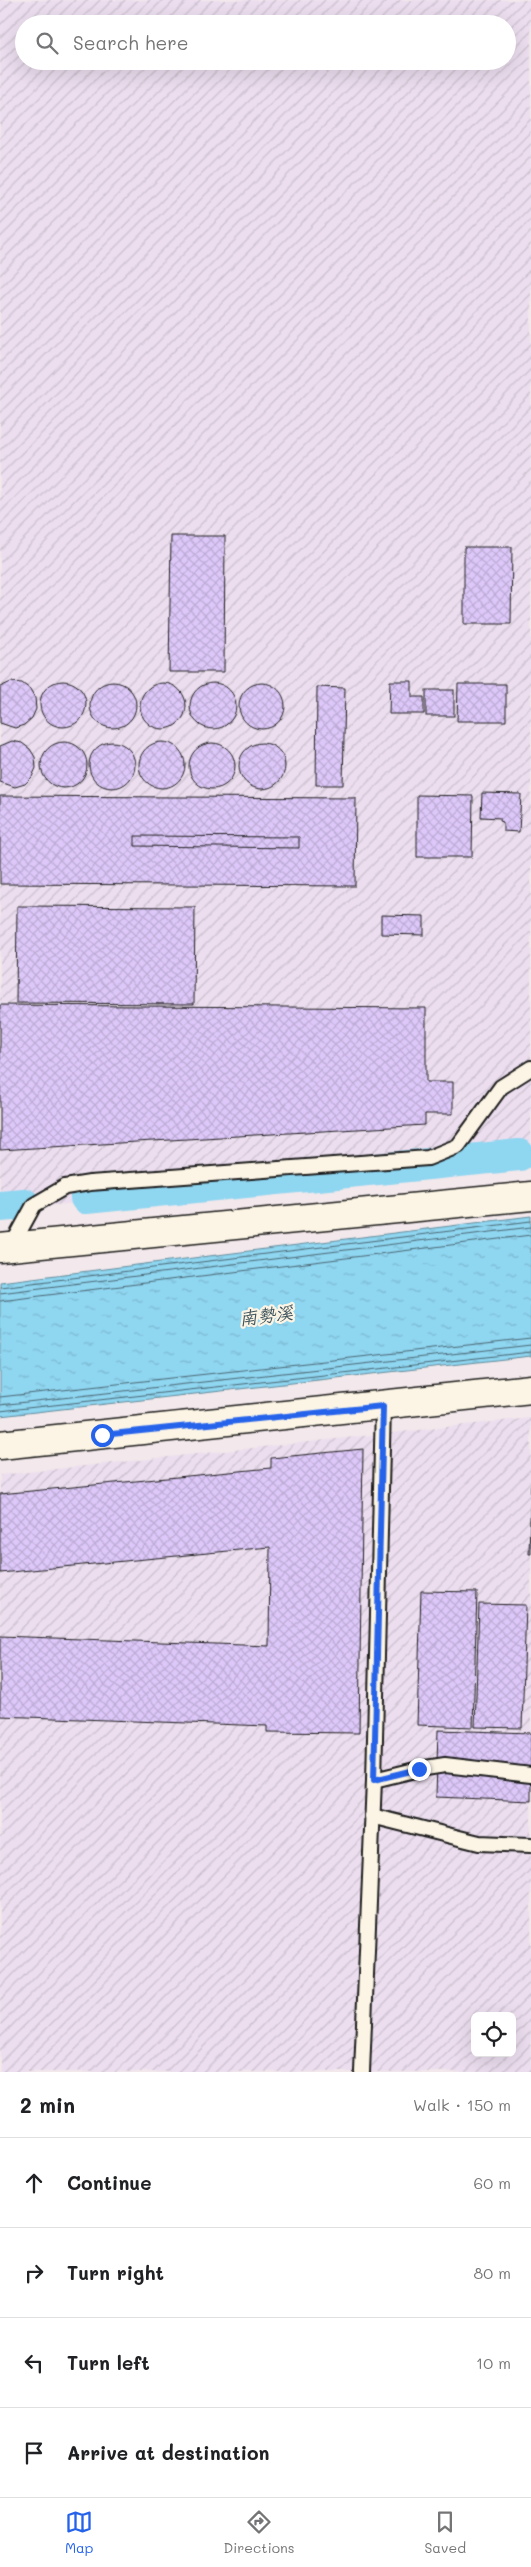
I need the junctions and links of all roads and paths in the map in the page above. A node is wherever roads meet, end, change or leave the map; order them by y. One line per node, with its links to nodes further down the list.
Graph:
1 (531, 1068): 3 (lane)
2 (531, 1196): 3 (street)
3 (6, 1247)
4 (531, 1389): 5 (street)
5 (383, 1406): 6 (street); 8 (lane)
6 (0, 1445)
7 (531, 1775): 8 (lane)
8 (374, 1780): 9 (lane)
9 (372, 1816): 10 (lane); 11 (lane)
10 (531, 1845)
11 (362, 2072)

